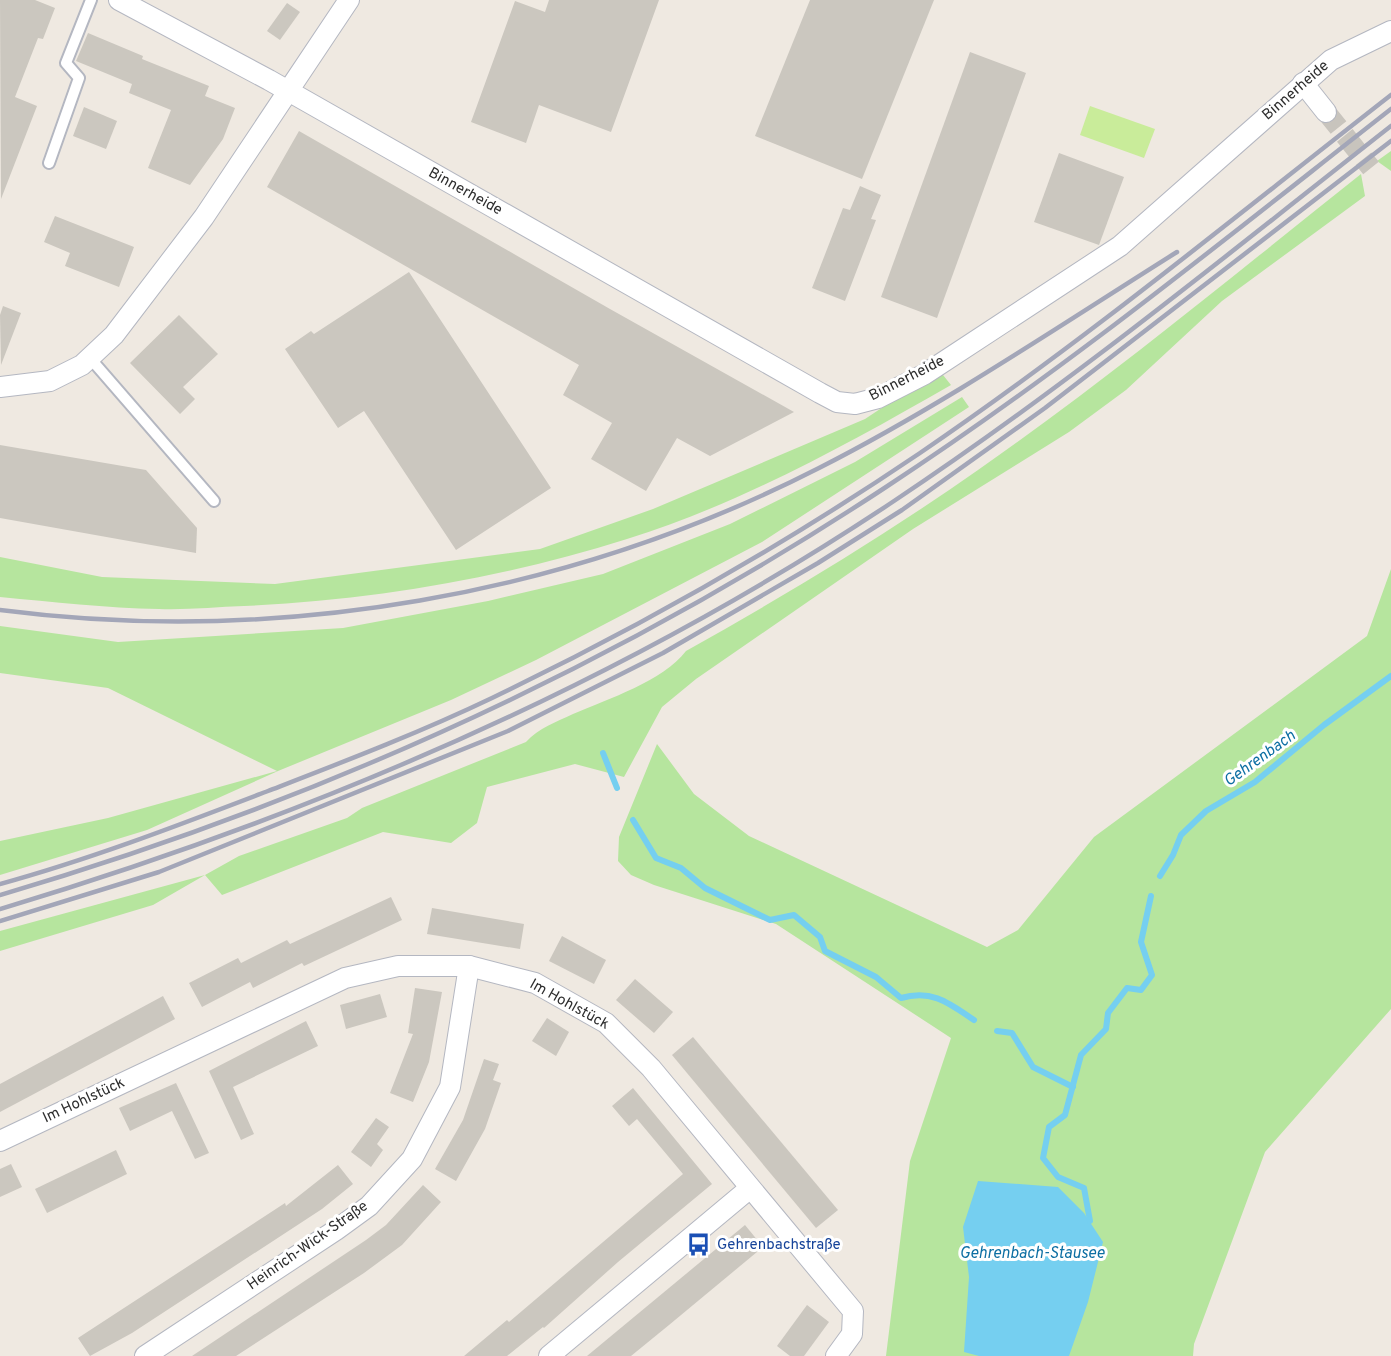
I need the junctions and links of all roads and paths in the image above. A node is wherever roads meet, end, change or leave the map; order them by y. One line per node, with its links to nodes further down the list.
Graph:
1 (91, 0): 8 (lane)
2 (119, 0): 6 (street, Binnerheide)
3 (349, 0): 6 (street)
4 (1391, 31): 5 (street, Binnerheide)
5 (1303, 83): 6 (street, Binnerheide); 7 (street)
6 (288, 92): 9 (street)
7 (1326, 112)
8 (49, 164)
9 (90, 358): 10 (street); 11 (lane)
10 (0, 387)
11 (214, 501)
12 (469, 966): 13 (street, Im Hohlstück); 14 (street, Im Hohlstück); 15 (street, Heinrich-Wick-Straße)
13 (0, 1141)
14 (749, 1189): 16 (street); 17 (street, Im Hohlstück)
15 (145, 1356)
16 (549, 1356)
17 (836, 1356)

